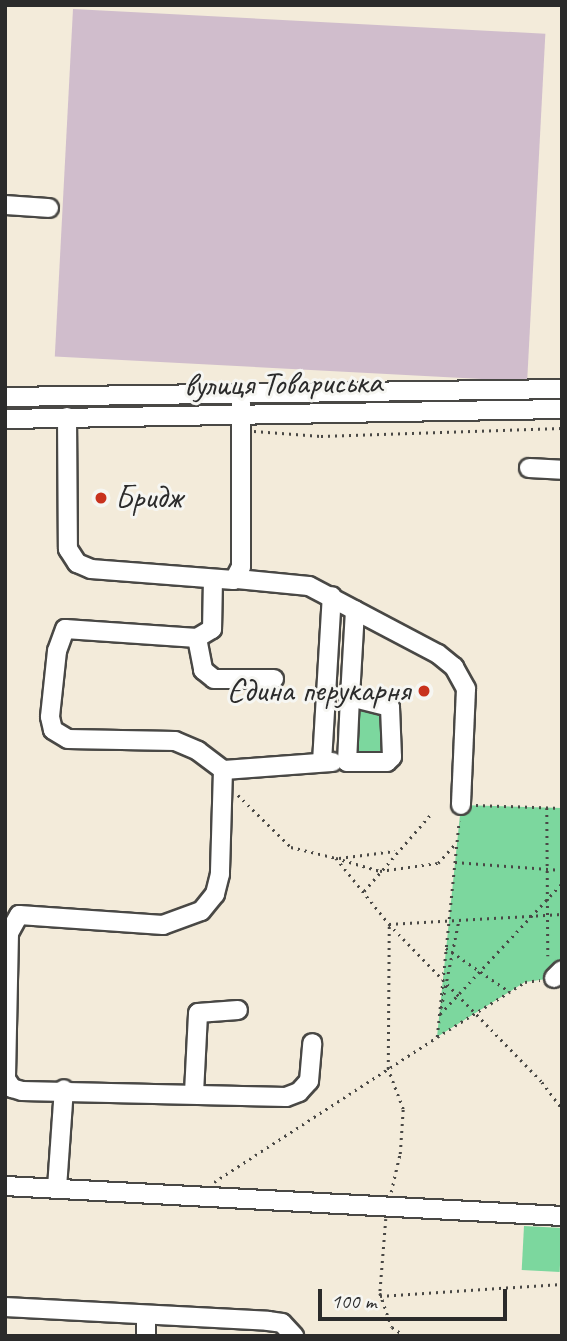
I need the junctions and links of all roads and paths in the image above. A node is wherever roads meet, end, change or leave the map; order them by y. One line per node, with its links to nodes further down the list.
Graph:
1 (5, 205): 2 (street)
2 (49, 208)
3 (562, 389): 4 (street, вулиця Товариська)
4 (240, 393): 5 (street, вулиця Товариська); 11 (street)
5 (91, 395): 6 (street, вулиця Товариська); 9 (street)
6 (5, 397)
7 (562, 409): 11 (street, вулиця Товариська)
8 (67, 417): 9 (street, вулиця Товариська); 10 (street, вулиця Товариська); 15 (street)
9 (91, 417): 11 (street, вулиця Товариська)
10 (5, 419)
11 (241, 422): 12 (path); 16 (street)
12 (562, 428)
13 (529, 468): 14 (street)
14 (562, 470)
15 (213, 579): 16 (street); 19 (street)
16 (237, 579): 17 (street)
17 (332, 596): 18 (street); 22 (street)
18 (355, 610): 21 (street); 25 (street)
19 (197, 638): 20 (street); 24 (street)
20 (274, 679)
21 (350, 697): 23 (street); 23 (street)
22 (322, 762): 23 (street); 24 (street)
23 (347, 762)
24 (224, 776): 31 (path); 45 (street)
25 (461, 805): 26 (path); 29 (path)
26 (547, 808): 27 (path); 33 (path)
27 (562, 808)
28 (430, 814): 30 (path)
29 (457, 842): 32 (path); 35 (path)
30 (398, 851): 31 (path); 35 (path)
31 (336, 858): 35 (path); 37 (path)
32 (455, 862): 33 (path); 42 (path)
33 (545, 867): 34 (path); 38 (path)
34 (562, 870)
35 (380, 871): 37 (path)
36 (562, 883): 38 (path)
37 (364, 891): 44 (path)
38 (545, 904): 39 (path); 40 (path)
39 (536, 914): 40 (path); 43 (path); 49 (path)
40 (546, 914): 41 (path); 48 (path)
41 (562, 914)
42 (449, 918): 43 (path); 44 (path); 46 (path)
43 (459, 918): 47 (path)
44 (390, 924): 51 (path); 60 (path)
45 (7, 933): 61 (street)
46 (446, 948): 47 (path); 51 (path)
47 (452, 952): 49 (path); 52 (path)
48 (548, 956)
49 (482, 972): 53 (path); 54 (path)
50 (558, 974): 53 (path)
51 (443, 979): 52 (path); 57 (path)
52 (449, 985): 54 (path); 57 (path)
53 (510, 992): 56 (path)
54 (458, 995): 56 (path); 57 (path)
55 (238, 1010): 62 (street)
56 (476, 1013): 58 (path); 63 (path)
57 (439, 1014): 58 (path)
58 (437, 1037): 60 (path)
59 (312, 1043): 62 (street)
60 (388, 1069): 66 (path); 67 (path)
61 (64, 1090): 62 (street); 65 (street)
62 (194, 1093)
63 (562, 1109)
64 (5, 1186): 65 (street)
65 (57, 1188): 66 (street)
66 (196, 1194): 67 (street)
67 (386, 1210): 68 (street); 75 (path)
68 (562, 1216)
69 (562, 1284): 70 (path)
70 (380, 1296)
71 (5, 1307): 72 (street)
72 (146, 1317): 73 (street); 74 (street)
73 (146, 1336)
74 (294, 1336)
75 (405, 1336)

